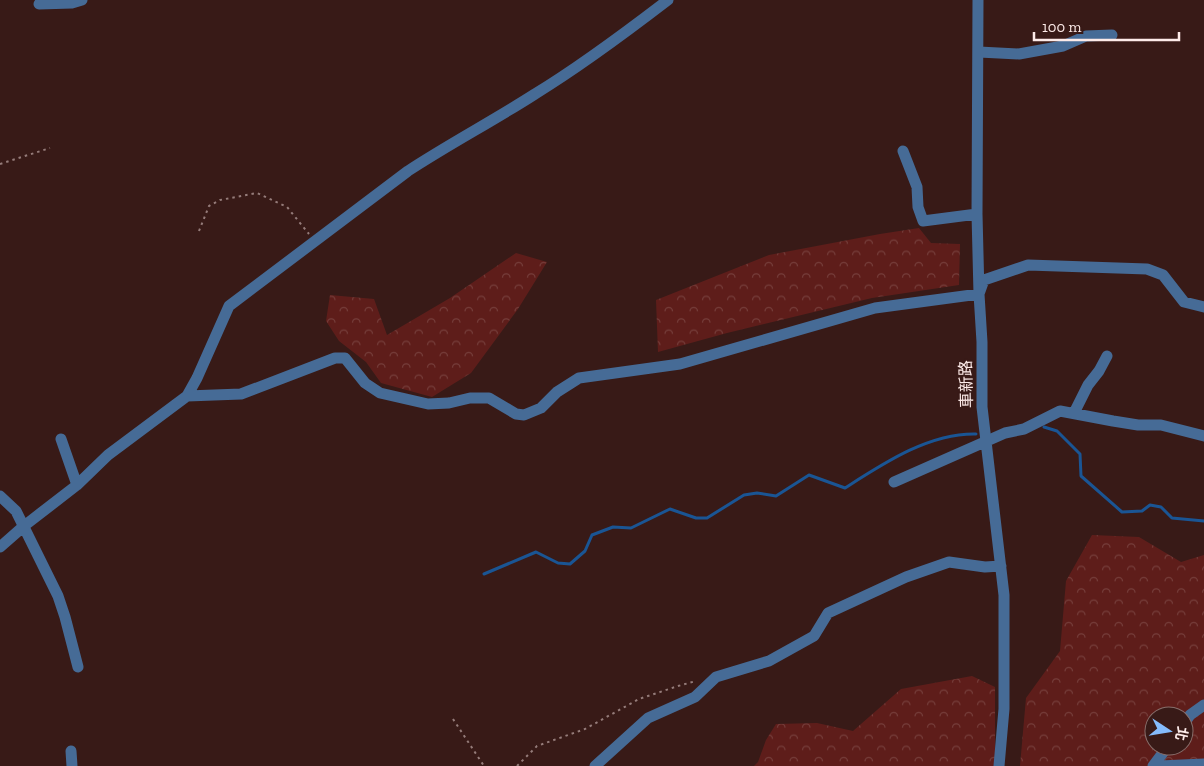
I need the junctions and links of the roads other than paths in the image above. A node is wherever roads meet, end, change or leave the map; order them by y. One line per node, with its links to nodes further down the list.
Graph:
1 (82, 0): 4 (street)
2 (668, 0): 12 (street)
3 (978, 0): 6 (street, 車新路)
4 (39, 4)
5 (1112, 34): 6 (street)
6 (979, 52): 8 (street, 車新路)
7 (903, 150): 8 (street)
8 (977, 214): 9 (street, 車新路)
9 (979, 294): 10 (street); 12 (street); 16 (street, 車新路)
10 (1204, 307)
11 (1107, 356): 13 (street)
12 (187, 396): 18 (street)
13 (1074, 413): 14 (street); 16 (street)
14 (1204, 436)
15 (61, 439): 18 (street)
16 (986, 442): 17 (street); 22 (street, 車新路)
17 (894, 482)
18 (77, 485): 20 (street)
19 (0, 496): 20 (street)
20 (24, 526): 21 (street); 23 (street)
21 (0, 547)
22 (1001, 566): 27 (street); 28 (street, 車新路)
23 (78, 667)
24 (72, 751): 26 (street)
25 (1204, 764): 29 (street)
26 (72, 766)
27 (594, 766)
28 (999, 766)
29 (1160, 766)

